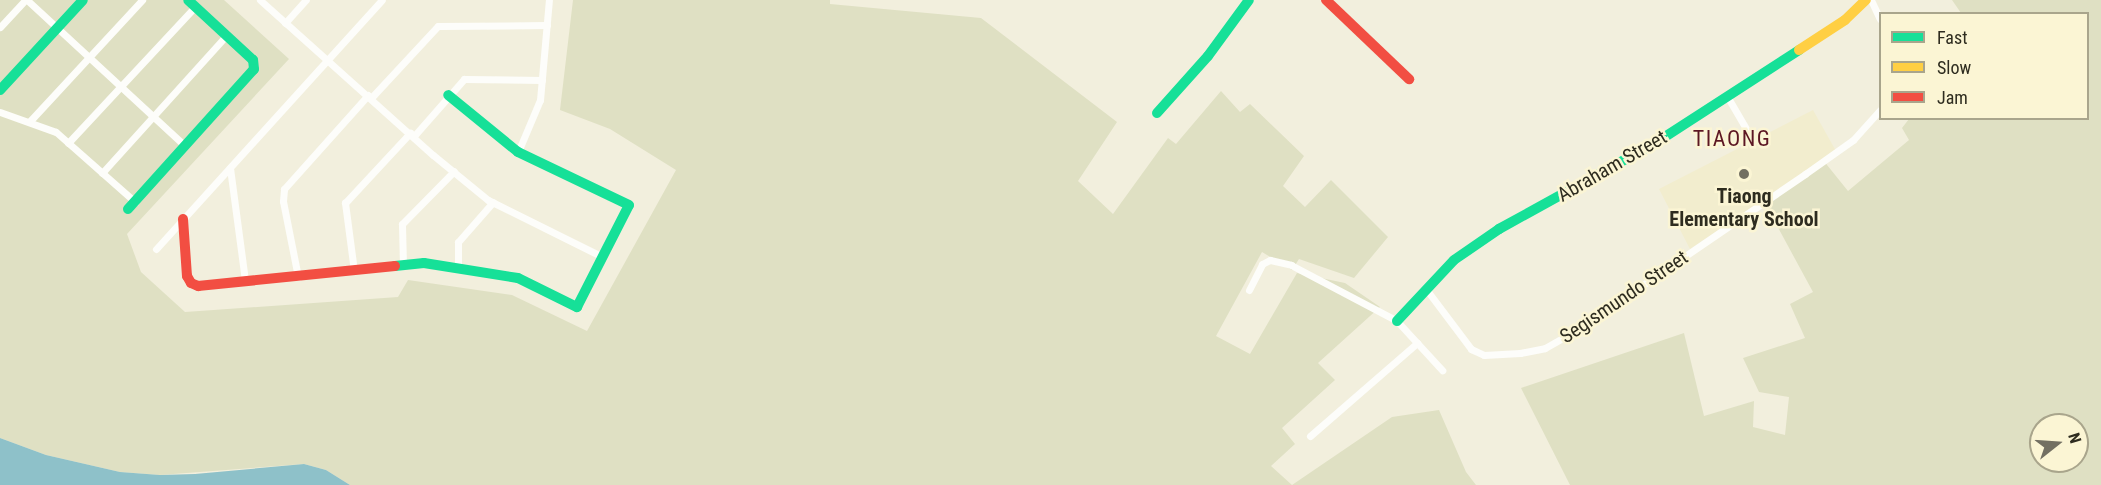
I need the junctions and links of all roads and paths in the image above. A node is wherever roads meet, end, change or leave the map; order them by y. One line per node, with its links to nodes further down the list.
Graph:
1 (26, 0): 16 (street); 17 (street)
2 (84, 0): 17 (street)
3 (142, 0): 19 (street)
4 (260, 0): 14 (street)
5 (306, 0): 14 (street)
6 (382, 0): 20 (street)
7 (549, 0): 15 (street)
8 (1249, 0): 30 (street)
9 (1326, 0): 21 (street)
10 (1866, 0): 26 (street, Abraham Street)
11 (1871, 0): 13 (street)
12 (191, 3): 18 (street); 23 (street)
13 (1879, 15)
14 (285, 23): 20 (street)
15 (547, 25): 22 (street); 27 (street)
16 (0, 27)
17 (57, 28): 19 (street); 24 (street)
18 (226, 36): 31 (street); 36 (street)
19 (89, 57): 23 (street); 32 (street)
20 (327, 60): 27 (street); 38 (street)
21 (1409, 79)
22 (542, 80): 25 (street); 37 (street)
23 (120, 87): 31 (street); 35 (street)
24 (0, 90)
25 (448, 95): 33 (street); 37 (street)
26 (1726, 96): 34 (street); 51 (street, Abraham Street)
27 (370, 97): 33 (street); 49 (street)
28 (0, 112): 32 (street)
29 (1879, 112): 51 (street, Segismundo Street)
30 (1157, 113)
31 (153, 116): 36 (street); 40 (street)
32 (30, 121): 35 (street)
33 (412, 135): 39 (street); 48 (street)
34 (1751, 137)
35 (68, 143): 40 (street)
36 (185, 146): 42 (street)
37 (518, 152): 45 (street)
38 (230, 168): 43 (street); 50 (street)
39 (454, 171): 41 (street); 46 (street)
40 (102, 173): 42 (street)
41 (493, 202): 45 (street); 47 (street)
42 (131, 206)
43 (183, 219): 44 (street); 50 (street)
44 (156, 249)
45 (603, 257): 47 (street)
46 (403, 266): 47 (street); 48 (street)
47 (458, 267)
48 (354, 271): 49 (street)
49 (298, 277): 50 (street)
50 (245, 281)
51 (1426, 289): 53 (street, Abraham Street)
52 (1249, 290): 53 (street)
53 (1397, 321): 54 (street)
54 (1417, 343): 55 (street); 56 (street)
55 (1442, 370)
56 (1310, 436)

